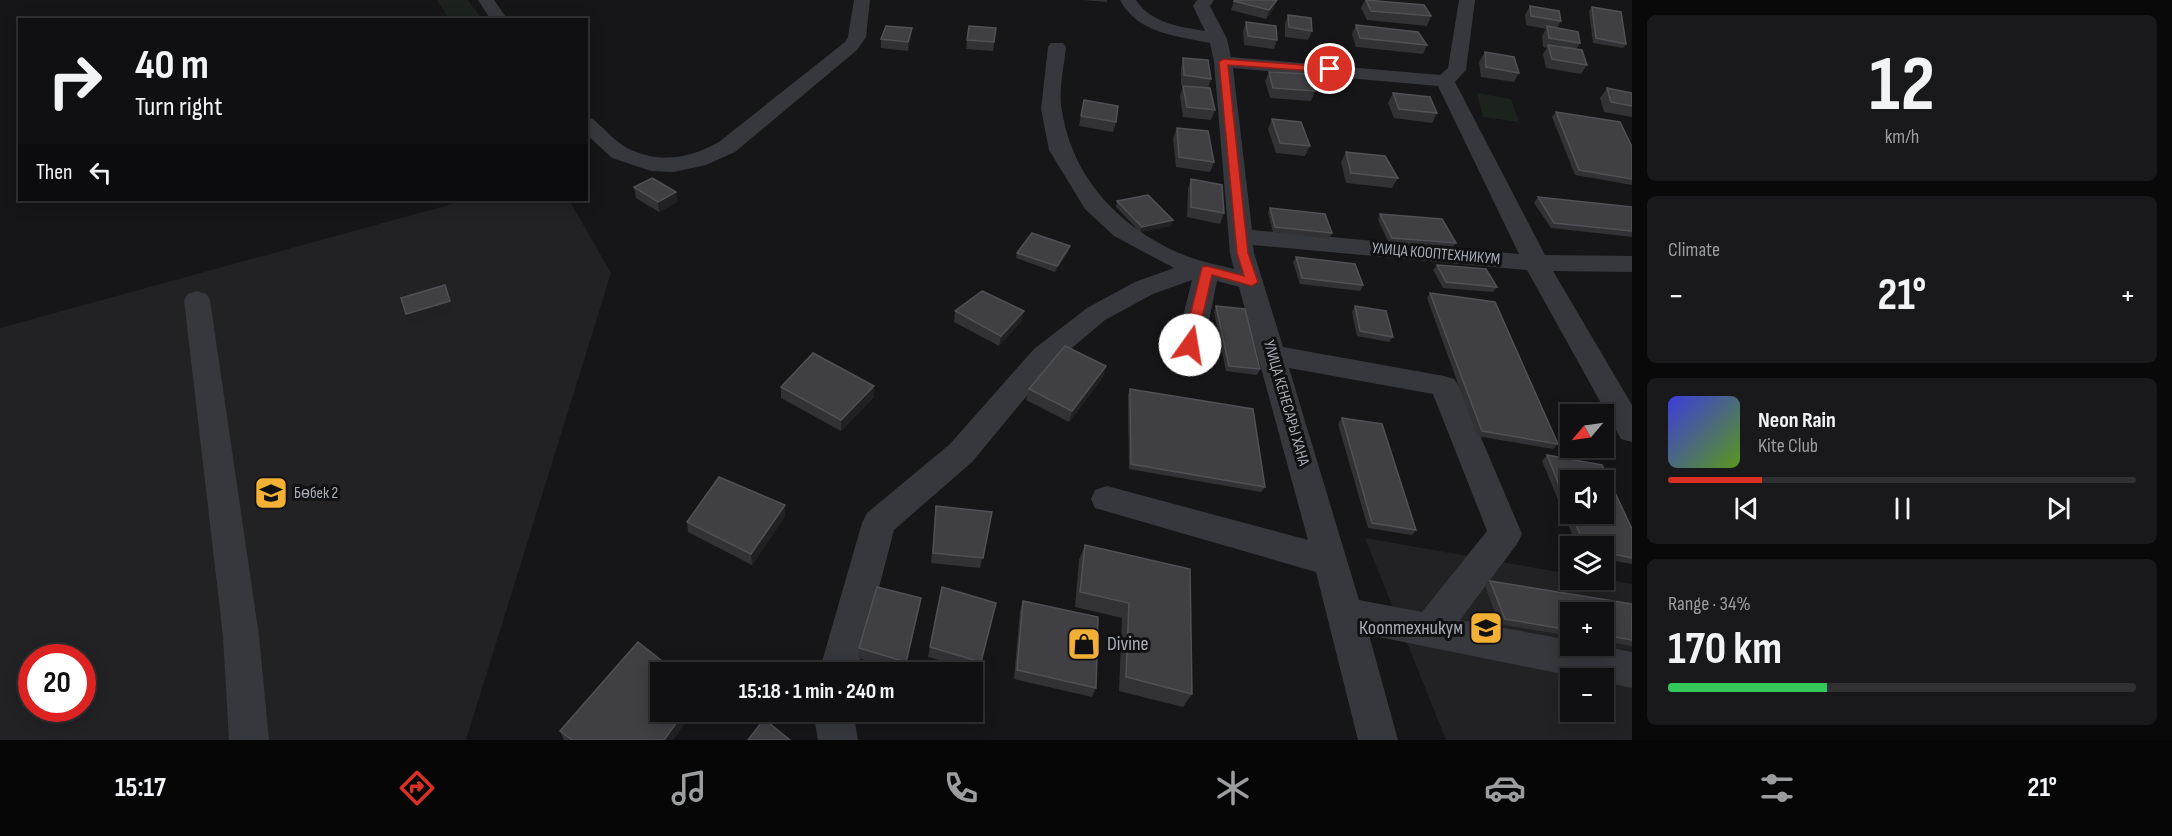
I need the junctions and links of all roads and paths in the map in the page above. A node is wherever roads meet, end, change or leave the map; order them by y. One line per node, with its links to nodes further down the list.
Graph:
1 (486, 0): 6 (street)
2 (862, 0): 10 (street)
3 (1128, 0): 8 (street)
4 (1206, 0): 8 (street)
5 (1467, 0): 9 (street)
6 (499, 18)
7 (1057, 47): 14 (street)
8 (1220, 50): 9 (street); 11 (street, УЛИЦА КЕНЕСАРЫ ХАНА)
9 (1445, 81): 12 (street)
10 (588, 125)
11 (1240, 236): 12 (street, УЛИЦА КООПТЕХНИКУМ); 15 (street, УЛИЦА КЕНЕСАРЫ ХАНА)
12 (1536, 263): 13 (street, УЛИЦА КООПТЕХНИКУМ); 19 (street)
13 (1632, 264)
14 (1204, 269): 15 (street); 17 (street); 24 (street)
15 (1252, 282): 18 (street, УЛИЦА КЕНЕСАРЫ ХАНА)
16 (196, 300): 27 (street)
17 (1190, 345)
18 (1273, 355): 21 (street, УЛИЦА КЕНЕСАРЫ ХАНА); 23 (street)
19 (1632, 431)
20 (1107, 499): 21 (street)
21 (1331, 561): 22 (street, УЛИЦА КЕНЕСАРЫ ХАНА)
22 (1345, 614): 23 (street); 29 (street, УЛИЦА КЕНЕСАРЫ ХАНА)
23 (1430, 631): 25 (street)
24 (841, 662)
25 (1632, 670)
26 (835, 722): 28 (street)
27 (249, 740)
28 (838, 740)
29 (1377, 740)

